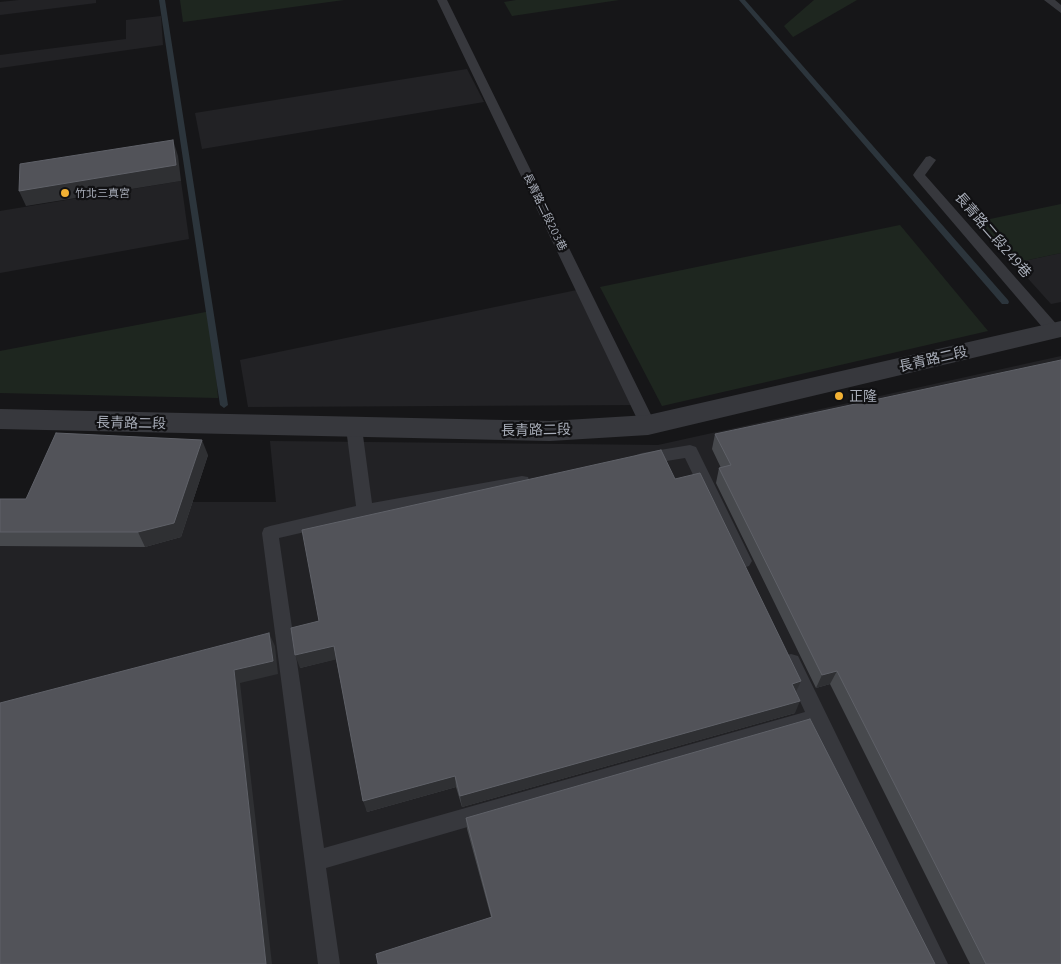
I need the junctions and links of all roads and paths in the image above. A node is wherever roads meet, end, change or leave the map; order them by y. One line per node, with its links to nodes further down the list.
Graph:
1 (442, 0): 7 (lane, 長青路二段203巷)
2 (1049, 0): 3 (lane)
3 (1061, 10)
4 (930, 160): 5 (lane, 長青路二段249巷)
5 (1057, 330): 7 (street, 長青路二段)
6 (0, 420): 8 (street, 長青路二段)
7 (648, 425): 8 (street, 長青路二段)
8 (354, 428): 11 (lane)
9 (623, 463): 12 (lane)
10 (537, 479): 11 (lane)
11 (365, 511): 15 (lane)
12 (750, 575)
13 (784, 646): 14 (lane)
14 (818, 717): 15 (lane); 17 (lane)
15 (314, 861): 16 (lane)
16 (329, 964)
17 (937, 964)

